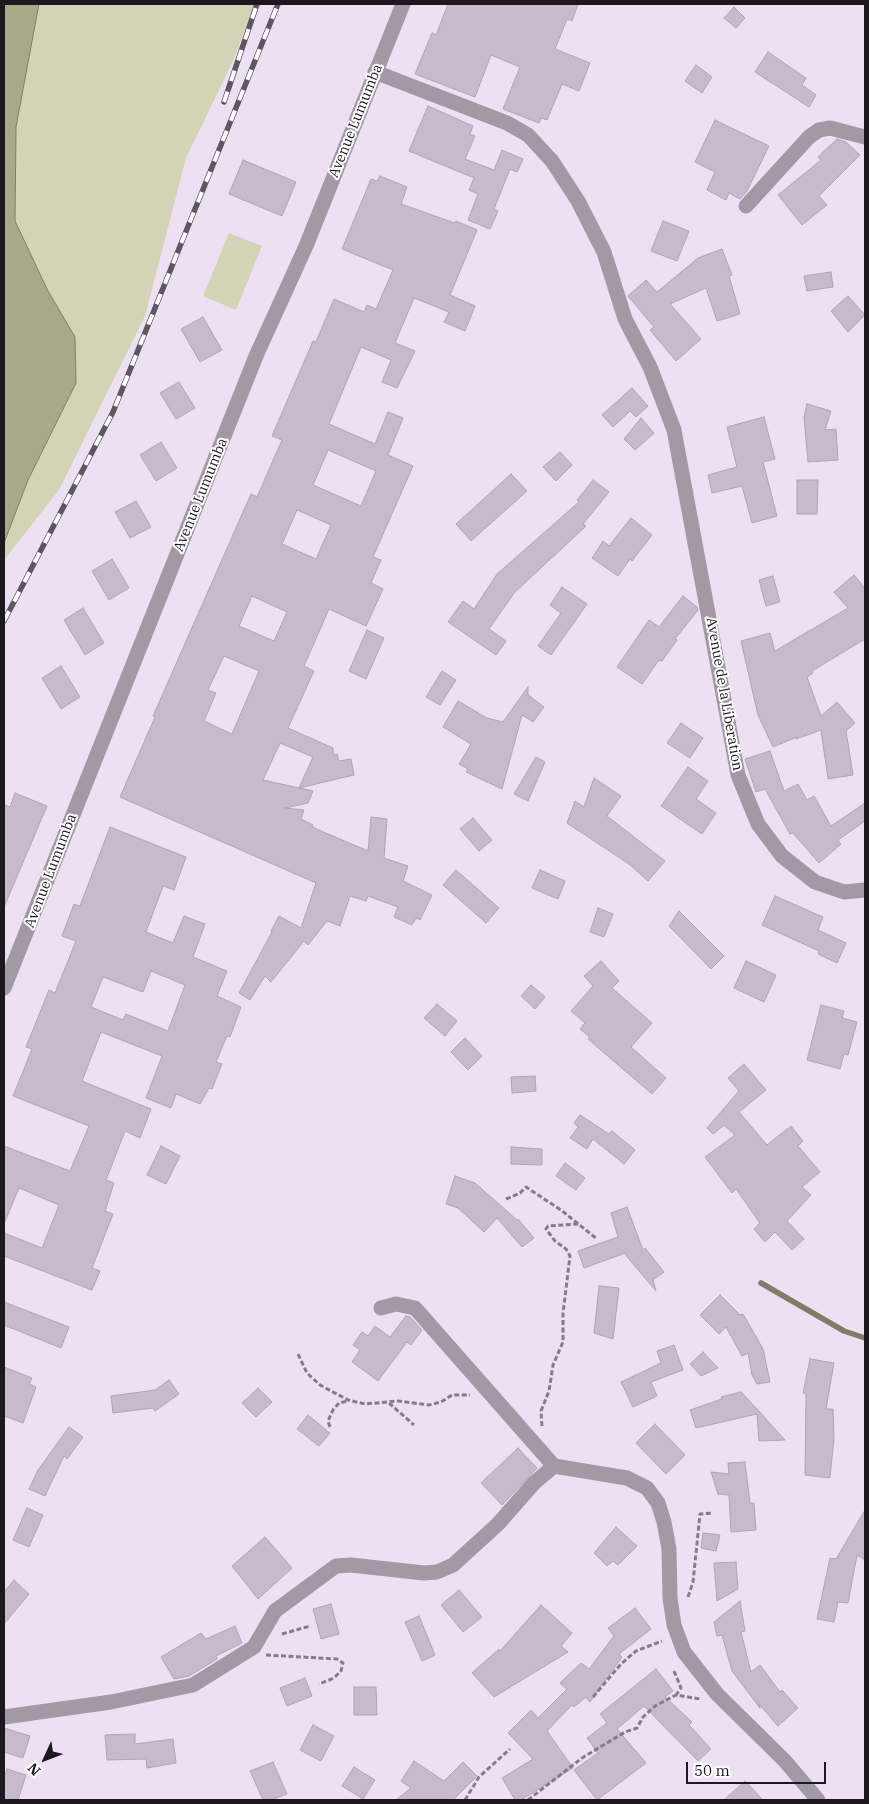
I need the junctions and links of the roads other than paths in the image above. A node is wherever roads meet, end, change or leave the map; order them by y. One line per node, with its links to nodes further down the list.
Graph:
1 (403, 4): 2 (street, Avenue Lumumba)
2 (375, 72): 5 (street, Avenue de la Liberation); 6 (street, Avenue Lumumba)
3 (865, 137): 4 (street)
4 (746, 206)
5 (865, 890)
6 (4, 988)
7 (381, 1308): 8 (street)
8 (554, 1466): 9 (street); 10 (street)
9 (4, 1717)
10 (818, 1800)

